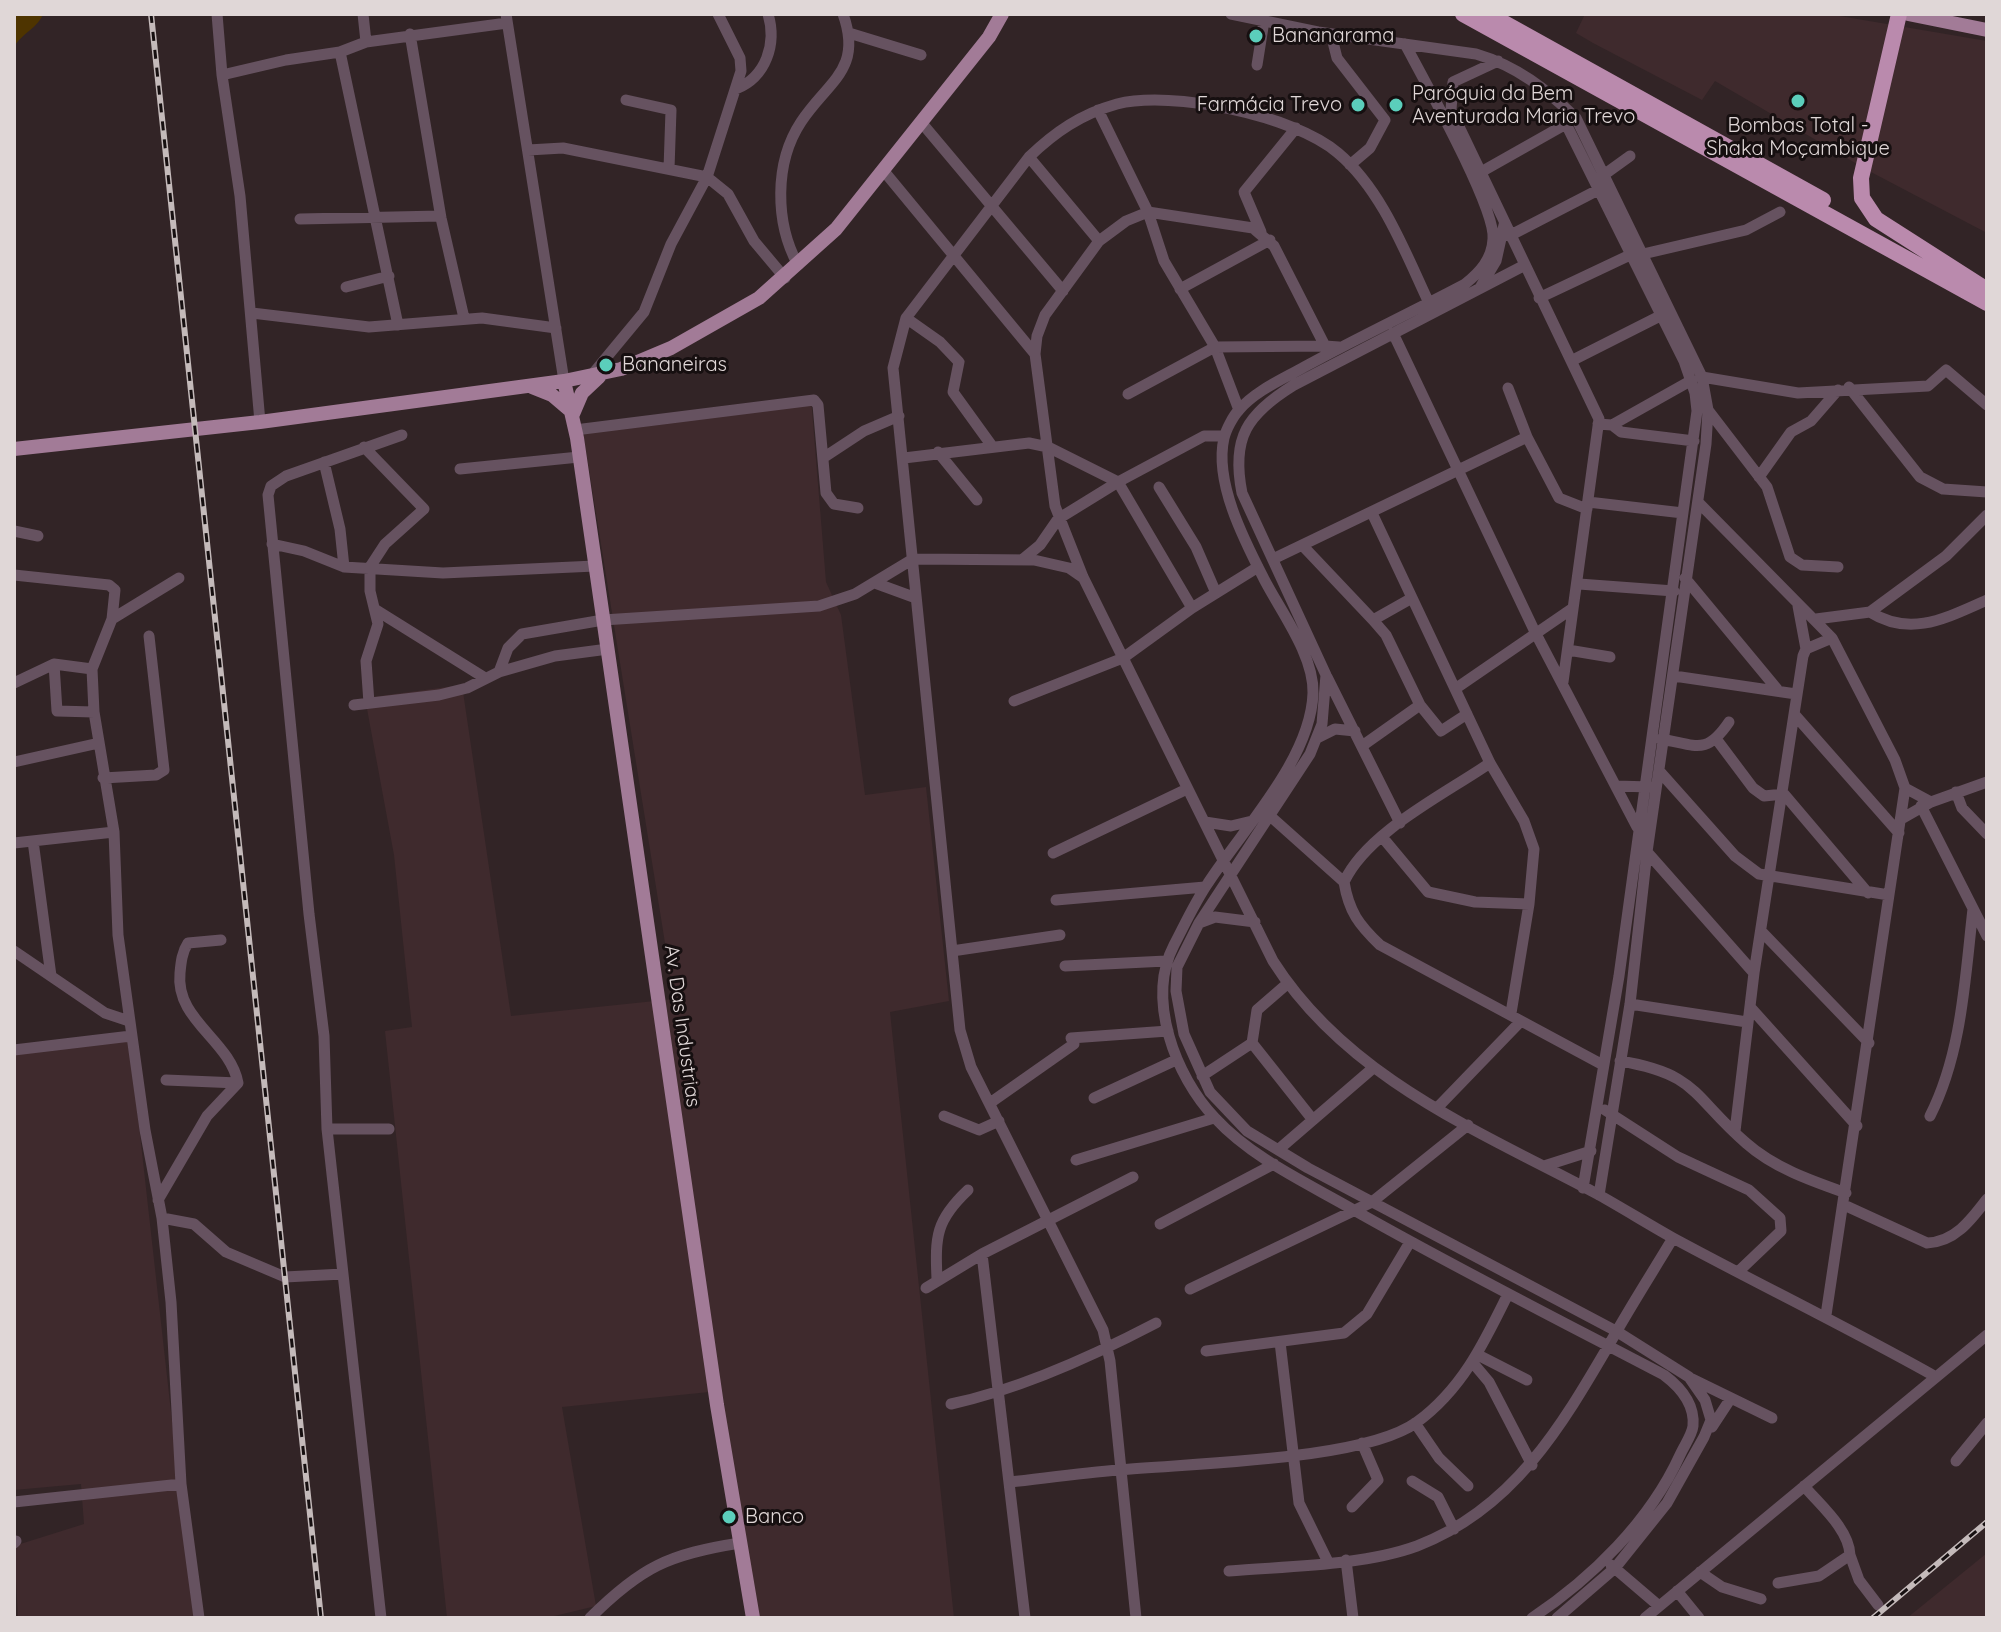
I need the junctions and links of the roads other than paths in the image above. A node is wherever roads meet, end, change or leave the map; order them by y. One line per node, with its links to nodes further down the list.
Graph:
1 (217, 14): 26 (street)
2 (363, 14): 20 (street)
3 (718, 14): 27 (street)
4 (768, 14): 27 (street)
5 (843, 14): 16 (street)
6 (1002, 14): 19 (main road)
7 (1016, 14): 19 (main road)
8 (1231, 14): 14 (street)
9 (1463, 14): 67 (highway)
10 (1488, 14): 62 (highway)
11 (1899, 14): 62 (highway)
12 (1908, 14): 15 (main road)
13 (506, 18): 17 (street); 34 (street)
14 (1264, 21): 18 (street); 25 (street)
15 (1987, 30)
16 (849, 33): 23 (street); 56 (street)
17 (410, 34): 20 (street); 47 (street)
18 (1331, 34): 21 (street); 37 (street)
19 (989, 37): 31 (main road)
20 (366, 42): 22 (street)
21 (1405, 44): 24 (street); 66 (street)
22 (340, 52): 26 (street); 48 (street)
23 (921, 55)
24 (1499, 61): 29 (street); 40 (street)
25 (1257, 65)
26 (222, 75): 68 (street)
27 (736, 89): 42 (street)
28 (626, 100): 38 (street)
29 (1565, 108): 32 (street); 41 (street)
30 (1098, 110): 33 (street); 36 (street); 45 (street)
31 (921, 122): 39 (main road); 44 (street)
32 (1566, 124): 40 (street); 43 (street)
33 (1296, 128): 37 (street); 51 (street)
34 (528, 150): 38 (street); 73 (street)
35 (1630, 156): 41 (street)
36 (1029, 157): 44 (street); 52 (street)
37 (1350, 165): 66 (street)
38 (669, 169): 42 (street)
39 (883, 170): 55 (street); 56 (main road)
40 (1481, 172): 50 (street)
41 (1605, 174): 53 (street)
42 (707, 177): 59 (street); 80 (street)
43 (1600, 189): 50 (street); 54 (street)
44 (990, 208): 55 (street); 63 (street)
45 (1148, 212): 51 (street); 52 (street); 61 (street)
46 (1780, 212): 53 (street)
47 (440, 216): 48 (street); 70 (street)
48 (374, 218): 49 (street); 58 (street)
49 (300, 219)
50 (1507, 230): 57 (street); 64 (street)
51 (1265, 236): 61 (street); 75 (street)
52 (1099, 241): 63 (street)
53 (1643, 254): 81 (street)
54 (1630, 255): 65 (street); 69 (street)
55 (952, 258): 71 (street); 78 (street)
56 (798, 265): 59 (main road)
57 (1525, 265): 64 (street); 65 (street)
58 (389, 276): 60 (street); 72 (street)
59 (785, 278): 80 (main road)
60 (346, 287)
61 (1180, 289): 76 (street)
62 (1987, 290)
63 (1063, 291): 78 (street)
64 (1475, 293): 74 (street)
65 (1539, 298): 79 (street)
66 (1429, 303): 77 (street)
67 (1987, 303)
68 (252, 313): 72 (street); 92 (street)
69 (1660, 316): 79 (street); 81 (street)
70 (464, 318): 72 (street); 73 (street)
71 (906, 318): 91 (street); 102 (street)
72 (398, 325)
73 (556, 328): 82 (street)
74 (1393, 333): 112 (street); 131 (street)
75 (1325, 346): 76 (street); 77 (street)
76 (1215, 347): 86 (street); 88 (street)
77 (1339, 347): 88 (street)
78 (1035, 354): 95 (street)
79 (1573, 360): 93 (street)
80 (597, 376): 82 (main road); 90 (main road)
81 (1697, 378): 85 (street); 89 (street); 94 (street); 100 (street)
82 (564, 381): 83 (main road); 90 (main road, Av. Das Industrias)
83 (531, 386): 90 (main road); 92 (main road)
84 (1508, 388): 99 (street)
85 (1843, 389): 87 (street); 113 (street); 116 (street)
86 (1128, 394)
87 (1987, 405)
88 (1239, 410): 98 (street)
89 (1708, 410): 113 (street); 118 (street)
90 (572, 413): 96 (main road, Av. Das Industrias)
91 (899, 416): 108 (street); 109 (street)
92 (260, 422): 105 (main road)
93 (1598, 424): 94 (street); 119 (street)
94 (1612, 425): 100 (street)
95 (1045, 429): 101 (street); 104 (street)
96 (576, 434): 107 (main road, Av. Das Industrias); 108 (street)
97 (402, 435): 103 (street)
98 (1224, 436): 114 (street); 135 (street)
99 (1527, 437): 112 (street); 119 (street)
100 (1694, 441): 122 (street)
101 (1029, 443): 102 (street); 104 (street)
102 (992, 446): 106 (street)
103 (364, 447): 110 (street); 134 (street)
104 (1048, 447): 114 (street); 124 (street)
105 (14, 449)
106 (938, 452): 109 (street); 117 (street)
107 (579, 457): 111 (street); 132 (main road, Av. Das Industrias)
108 (823, 458): 120 (street)
109 (904, 458): 129 (street)
110 (324, 462): 127 (street); 133 (street)
111 (460, 469)
112 (1459, 470): 121 (street); 157 (street)
113 (1759, 477): 136 (street)
114 (1118, 482): 124 (street); 149 (street)
115 (1159, 487): 144 (street)
116 (1987, 492)
117 (977, 500)
118 (1698, 502): 140 (street); 148 (street)
119 (1587, 505): 122 (street); 142 (street)
120 (858, 508)
121 (1372, 513): 128 (street); 146 (street)
122 (1683, 513): 143 (street)
123 (1987, 515): 152 (street)
124 (1058, 519): 130 (street); 138 (street)
125 (14, 531): 126 (street)
126 (38, 536)
127 (272, 544): 133 (street); 269 (street)
128 (1302, 545): 131 (street); 156 (street)
129 (913, 559): 130 (street); 141 (street); 145 (street)
130 (1022, 559): 138 (street)
131 (1273, 559): 168 (street)
132 (595, 566): 134 (street); 155 (main road, Av. Das Industrias)
133 (344, 567): 134 (street)
134 (370, 567): 151 (street)
135 (1258, 567): 144 (street); 205 (street)
136 (1838, 567)
137 (14, 575): 153 (street)
138 (1083, 577): 164 (street)
139 (179, 578): 153 (street)
140 (1685, 578): 169 (street); 174 (street)
141 (875, 583): 145 (street); 155 (street)
142 (1579, 584): 143 (street); 150 (street)
143 (1674, 591): 186 (street)
144 (1216, 593): 149 (street)
145 (916, 598): 234 (street)
146 (1412, 598): 156 (street); 173 (street)
147 (1987, 600): 152 (street)
148 (1798, 606): 154 (street); 161 (street)
149 (1192, 608): 164 (street)
150 (1573, 608): 157 (street); 162 (street)
151 (376, 610): 170 (street); 177 (street)
152 (1870, 612): 154 (street)
153 (112, 619): 166 (street)
154 (1816, 619): 159 (street)
155 (603, 620): 160 (main road, Av. Das Industrias); 167 (street)
156 (1373, 620): 179 (street)
157 (1535, 632): 171 (street); 173 (street)
158 (149, 636): 194 (street)
159 (1832, 638): 161 (street); 198 (street)
160 (608, 649): 167 (street); 333 (main road, Av. Das Industrias)
161 (1806, 649): 175 (street)
162 (1568, 650): 163 (street); 171 (street)
163 (1610, 657)
164 (1123, 658): 176 (street); 199 (street)
165 (54, 664): 166 (street); 172 (street); 180 (street)
166 (92, 669): 180 (street)
167 (499, 672): 170 (street)
168 (1326, 675): 184 (street); 185 (street)
169 (1674, 676): 174 (street); 187 (street)
170 (485, 678): 177 (street)
171 (1563, 682): 196 (street)
172 (14, 683)
173 (1455, 689): 181 (street)
174 (1777, 689): 175 (street)
175 (1796, 694): 182 (street)
176 (1014, 701)
177 (369, 703): 178 (street)
178 (354, 705)
179 (1420, 705): 181 (street); 190 (street)
180 (94, 712): 189 (street)
181 (1467, 714): 192 (street)
182 (1794, 714): 201 (street); 210 (street)
183 (1729, 722): 188 (street)
184 (1355, 731): 185 (street); 190 (street)
185 (1317, 738): 203 (street)
186 (1652, 738): 187 (street); 197 (street)
187 (1666, 740): 188 (street); 193 (street)
188 (1717, 740): 201 (street)
189 (99, 743): 191 (street); 194 (street)
190 (1362, 746): 207 (street)
191 (14, 762)
192 (1490, 763): 207 (street); 225 (street)
193 (1661, 773): 197 (street); 219 (street)
194 (103, 778): 209 (street)
195 (1987, 782): 200 (street)
196 (1616, 786): 197 (street); 208 (street)
197 (1651, 787): 208 (street); 215 (street)
198 (1905, 788): 202 (street); 204 (street)
199 (1187, 789): 206 (street); 216 (street)
200 (1956, 792): 202 (street); 211 (street)
201 (1784, 794): 219 (street); 222 (street)
202 (1926, 804): 204 (street); 226 (street)
203 (1269, 815): 218 (street); 220 (street)
204 (1903, 818): 210 (street)
205 (1252, 821): 206 (street); 217 (street)
206 (1205, 822): 217 (street)
207 (1400, 823): 212 (street)
208 (1637, 827): 215 (street); 252 (street)
209 (114, 832): 213 (street); 243 (street)
210 (1899, 833): 223 (street)
211 (1987, 834)
212 (1383, 838): 220 (street); 225 (street)
213 (33, 841): 214 (street); 238 (street)
214 (14, 843)
215 (1648, 846): 237 (street); 240 (street)
216 (1053, 853)
217 (1224, 858): 218 (street); 221 (street)
218 (1232, 874): 227 (street); 228 (street)
219 (1770, 878): 222 (street); 229 (street)
220 (1344, 882): 242 (street)
221 (1205, 887): 224 (street); 235 (street)
222 (1868, 893): 223 (street)
223 (1889, 895): 248 (street)
224 (1056, 900)
225 (1529, 904): 242 (street)
226 (1973, 909): 231 (street); 263 (street)
227 (1255, 922): 228 (street); 239 (street)
228 (1199, 923): 254 (street)
229 (1763, 933): 237 (street); 248 (street)
230 (1060, 935): 234 (street)
231 (1987, 936)
232 (221, 940): 256 (street)
233 (14, 951): 238 (street)
234 (952, 951): 258 (street)
235 (1166, 961): 236 (street); 245 (street)
236 (1065, 966)
237 (1754, 973): 241 (street)
238 (51, 976): 243 (street)
239 (1287, 984): 247 (street); 253 (street)
240 (1630, 1004): 244 (street); 251 (street)
241 (1750, 1007): 244 (street); 268 (street)
242 (1516, 1017): 252 (street); 259 (street)
243 (129, 1021): 246 (street)
244 (1747, 1022): 271 (street)
245 (1168, 1031): 250 (street); 258 (street)
246 (131, 1036): 249 (street); 283 (street)
247 (1252, 1043): 254 (street); 265 (street)
248 (1869, 1043): 268 (street)
249 (14, 1050)
250 (1176, 1060): 257 (street); 264 (street)
251 (1620, 1061): 261 (street); 271 (street)
252 (1603, 1065): 260 (street)
253 (1372, 1069): 259 (street); 265 (street)
254 (1202, 1076): 272 (street)
255 (166, 1080): 256 (street)
256 (238, 1083): 283 (street)
257 (1094, 1098)
258 (990, 1103): 266 (street)
259 (1437, 1108): 267 (street)
260 (1597, 1109): 261 (street); 273 (street)
261 (1610, 1111): 280 (street); 294 (street)
262 (944, 1116): 266 (street)
263 (1930, 1116)
264 (1214, 1118): 274 (street); 275 (street)
265 (1313, 1120): 272 (street)
266 (999, 1121): 287 (street)
267 (1468, 1125): 276 (street); 284 (street)
268 (1857, 1126): 281 (street)
269 (327, 1129): 270 (street); 295 (street)
270 (389, 1129)
271 (1735, 1131): 281 (street)
272 (1278, 1150): 284 (street)
273 (1591, 1151): 276 (street); 278 (street)
274 (1076, 1160)
275 (1274, 1164): 285 (street); 288 (street)
276 (1544, 1166): 278 (street)
277 (1133, 1177): 287 (street)
278 (1583, 1188): 280 (street)
279 (968, 1190): 296 (street)
280 (1599, 1195): 289 (street)
281 (1845, 1199): 282 (street); 300 (street)
282 (1987, 1199)
283 (158, 1201): 286 (street)
284 (1372, 1202): 285 (street); 291 (street)
285 (1352, 1209): 290 (street); 298 (street)
286 (162, 1218): 295 (street); 327 (street)
287 (1049, 1221): 292 (street); 306 (street)
288 (1160, 1224)
289 (1673, 1238): 294 (street); 302 (street)
290 (1410, 1242): 293 (street); 304 (street)
291 (1466, 1253): 293 (street); 302 (street)
292 (982, 1254): 296 (street); 312 (street)
293 (1458, 1267): 299 (street)
294 (1739, 1271): 300 (street)
295 (343, 1274): 347 (street)
296 (937, 1279): 297 (street)
297 (926, 1288)
298 (1190, 1289)
299 (1508, 1294): 305 (street); 308 (street)
300 (1826, 1315): 310 (street)
301 (1156, 1323): 306 (street)
302 (1616, 1331): 305 (street); 309 (street)
303 (1987, 1335): 310 (street)
304 (1280, 1342): 307 (street); 320 (street)
305 (1608, 1346): 322 (street); 324 (street)
306 (1107, 1349): 312 (street); 323 (street)
307 (1206, 1351)
308 (1476, 1359): 311 (street); 316 (street); 322 (street)
309 (1689, 1377): 313 (street); 318 (street)
310 (1936, 1377): 329 (street)
311 (1527, 1380)
312 (999, 1394): 314 (street); 326 (street)
313 (1731, 1398): 315 (street); 318 (street)
314 (951, 1404)
315 (1772, 1418)
316 (1415, 1423): 319 (street); 328 (street)
317 (1987, 1423): 321 (street)
318 (1704, 1437): 324 (street)
319 (1362, 1443): 320 (street); 331 (street)
320 (1293, 1454): 323 (street); 337 (street)
321 (1956, 1461)
322 (1532, 1465): 332 (street)
323 (1119, 1469): 326 (street); 351 (street)
324 (1677, 1474): 335 (street); 338 (street)
325 (1412, 1481): 332 (street)
326 (1010, 1482): 350 (street)
327 (181, 1484): 330 (street); 346 (street)
328 (1468, 1486)
329 (1804, 1486): 334 (street); 340 (street)
330 (14, 1502)
331 (1352, 1507)
332 (1454, 1529): 336 (street)
333 (740, 1543): 348 (street); 349 (main road, Av. Das Industrias)
334 (1850, 1555): 341 (street); 344 (street)
335 (1604, 1559): 338 (street); 353 (street)
336 (1346, 1560): 337 (street); 352 (street)
337 (1328, 1562): 339 (street)
338 (1615, 1568): 345 (street); 354 (street)
339 (1229, 1571)
340 (1700, 1572): 342 (street); 343 (street)
341 (1778, 1583)
342 (1677, 1591): 345 (street); 356 (street)
343 (1761, 1599)
344 (1878, 1605)
345 (1659, 1606): 355 (street)
346 (199, 1618)
347 (381, 1618)
348 (590, 1618)
349 (753, 1618)
350 (1025, 1618)
351 (1136, 1618)
352 (1353, 1618)
353 (1532, 1618)
354 (1557, 1618)
355 (1645, 1618)
356 (1699, 1618)

